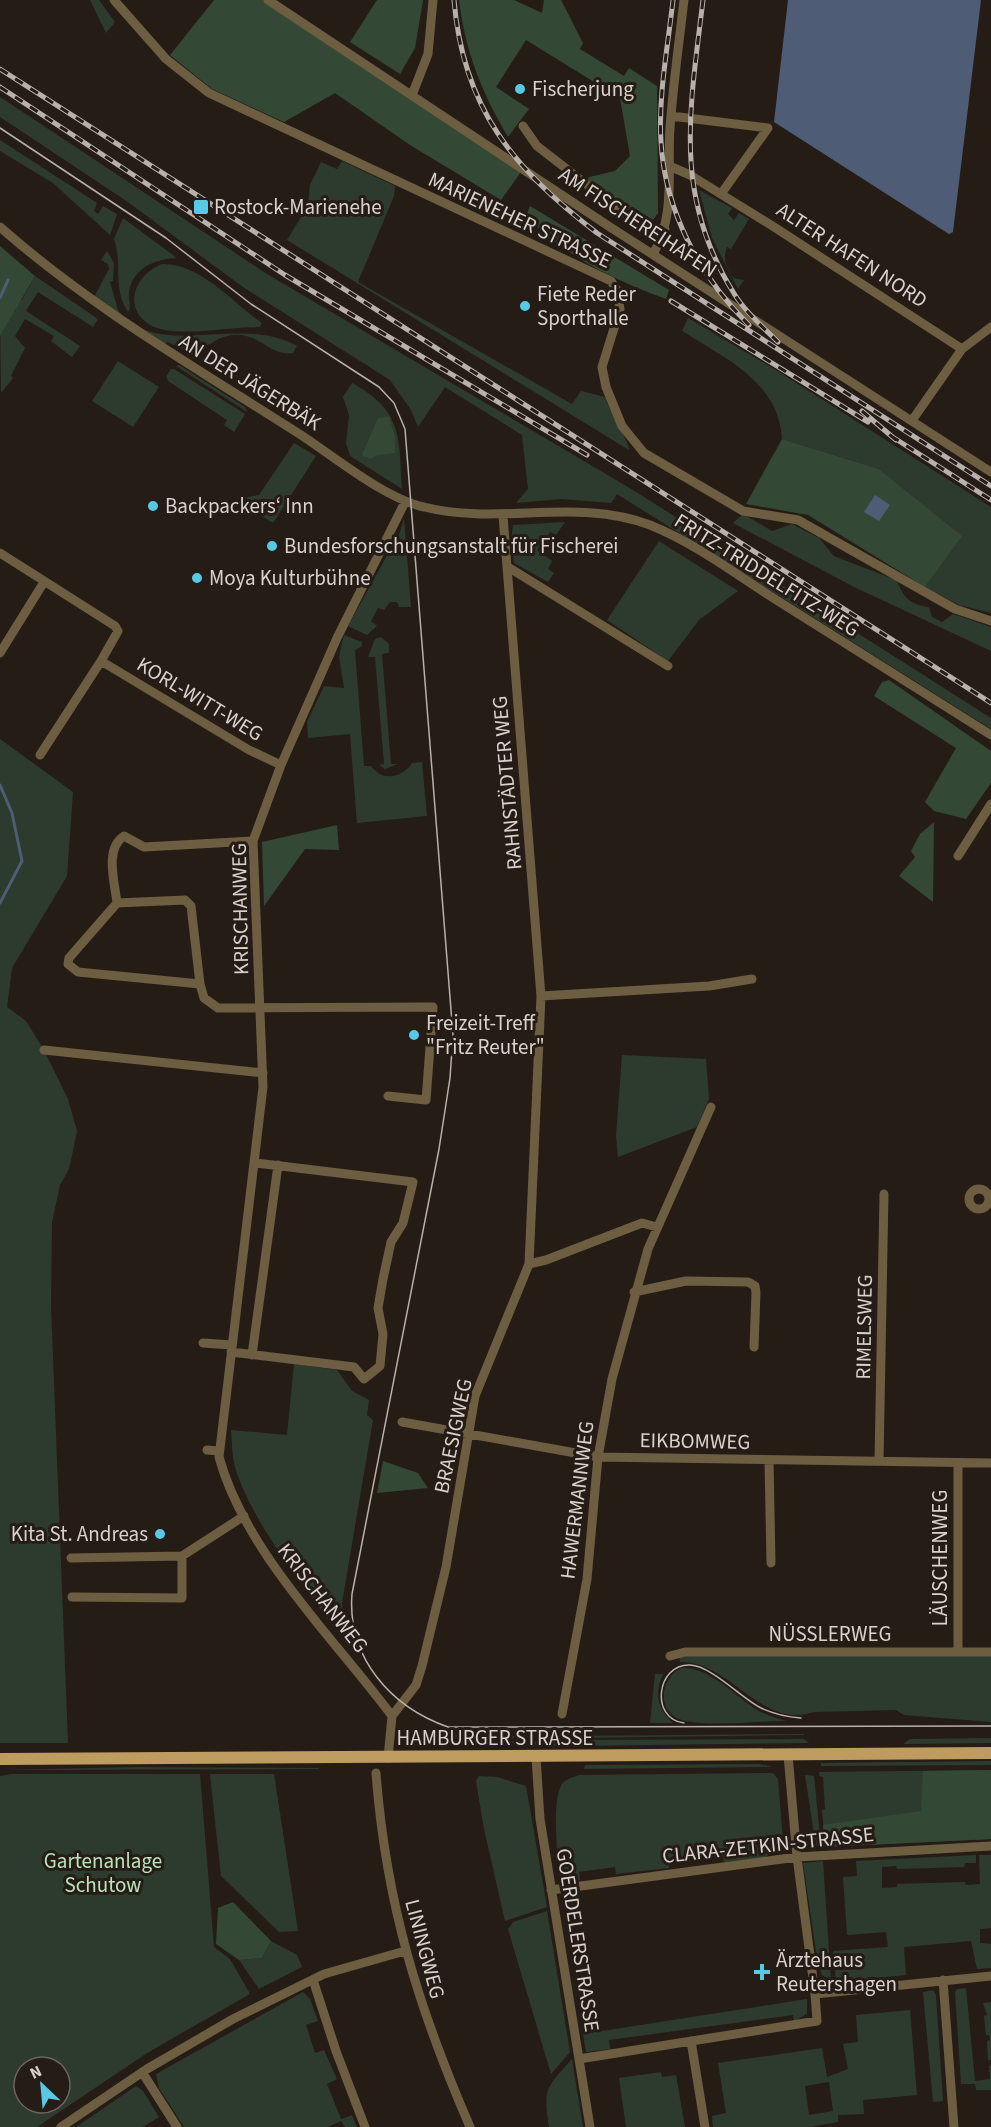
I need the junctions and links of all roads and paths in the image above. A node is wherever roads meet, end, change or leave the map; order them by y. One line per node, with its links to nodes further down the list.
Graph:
1 (114, 0): 22 (street, MARIENEHER STRASSE)
2 (268, 0): 5 (street, AM FISCHEREIHAFEN)
3 (433, 0): 5 (street)
4 (684, 0): 6 (street)
5 (412, 95): 12 (street, AM FISCHEREIHAFEN)
6 (671, 116): 8 (street); 9 (street)
7 (523, 126): 11 (street)
8 (667, 165): 9 (street, ALTER HAFEN NORD); 11 (street)
9 (721, 194): 14 (street, ALTER HAFEN NORD)
10 (0, 227): 17 (street, AN DER JÄGERBÄK)
11 (665, 228): 12 (street)
12 (653, 254): 15 (street, AM FISCHEREIHAFEN)
13 (991, 327): 14 (street)
14 (962, 349): 15 (street)
15 (913, 419): 16 (street, AM FISCHEREIHAFEN)
16 (991, 472)
17 (405, 502): 18 (street, AN DER JÄGERBÄK); 28 (street, KRISCHANWEG)
18 (503, 516): 20 (street, RAHNSTÄDTER WEG); 26 (street, FRITZ-TRIDDELFITZ-WEG)
19 (0, 554): 21 (street)
20 (508, 567): 25 (street); 35 (street, RAHNSTÄDTER WEG)
21 (44, 582): 23 (street); 24 (street)
22 (991, 621)
23 (0, 653)
24 (101, 661): 27 (street); 28 (street, KORL-WITT-WEG)
25 (668, 666)
26 (991, 735)
27 (40, 755)
28 (281, 765): 30 (street, KRISCHANWEG)
29 (991, 804): 31 (street)
30 (253, 842): 32 (street); 36 (street, KRISCHANWEG)
31 (958, 856)
32 (117, 903): 34 (street); 34 (street)
33 (752, 979): 35 (street)
34 (200, 984): 36 (street)
35 (542, 996): 45 (street, RAHNSTÄDTER WEG)
36 (260, 1008): 38 (street, KRISCHANWEG); 39 (street)
37 (44, 1050): 38 (street)
38 (263, 1073): 41 (street, KRISCHANWEG)
39 (388, 1096)
40 (711, 1107): 44 (street, HAWERMANNWEG)
41 (256, 1163): 42 (street); 49 (street, KRISCHANWEG)
42 (278, 1165): 50 (street); 50 (street)
43 (884, 1194): 57 (street, RIMELSWEG)
44 (657, 1227): 45 (street); 46 (street, HAWERMANNWEG)
45 (529, 1264): 52 (street, BRAESIGWEG)
46 (634, 1292): 48 (street); 55 (street, HAWERMANNWEG)
47 (203, 1343): 49 (street)
48 (754, 1347)
49 (231, 1349): 50 (street); 54 (street, KRISCHANWEG)
50 (252, 1354)
51 (402, 1422): 52 (street, EIKBOMWEG)
52 (469, 1434): 55 (street, EIKBOMWEG); 69 (street, BRAESIGWEG)
53 (207, 1450): 54 (street)
54 (219, 1451): 60 (street, KRISCHANWEG)
55 (598, 1457): 56 (street, EIKBOMWEG); 68 (street, HAWERMANNWEG)
56 (770, 1460): 57 (street, EIKBOMWEG); 63 (street)
57 (879, 1461): 58 (street, EIKBOMWEG)
58 (958, 1463): 59 (street, EIKBOMWEG); 65 (street, LÄUSCHENWEG)
59 (991, 1463)
60 (244, 1516): 61 (street); 69 (street, KRISCHANWEG)
61 (182, 1556): 62 (street); 64 (street)
62 (71, 1558)
63 (771, 1563)
64 (72, 1597)
65 (958, 1652): 66 (street, NÜSSLERWEG); 67 (street, NÜSSLERWEG)
66 (991, 1652)
67 (670, 1656)
68 (562, 1714)
69 (392, 1716): 73 (street)
70 (991, 1753): 71 (main road, HAMBURGER STRASSE)
71 (788, 1755): 72 (main road, HAMBURGER STRASSE); 77 (street)
72 (537, 1757): 73 (main road, HAMBURGER STRASSE); 78 (street, GOERDELERSTRASSE)
73 (388, 1758): 74 (main road, HAMBURGER STRASSE)
74 (0, 1759)
75 (376, 1773): 79 (street, LININGWEG)
76 (991, 1846): 77 (street, CLARA-ZETKIN-STRASSE)
77 (796, 1857): 78 (street, CLARA-ZETKIN-STRASSE); 83 (street)
78 (555, 1889): 85 (street, GOERDELERSTRASSE)
79 (405, 1951): 81 (street); 90 (street, LININGWEG)
80 (991, 1976): 82 (street)
81 (313, 1980): 86 (street); 89 (street)
82 (943, 1980): 83 (street); 93 (street)
83 (815, 1994): 84 (street)
84 (691, 2041): 85 (street); 92 (street)
85 (579, 2059): 91 (street, GOERDELERSTRASSE)
86 (142, 2072): 87 (street); 88 (street)
87 (61, 2127)
88 (177, 2127)
89 (365, 2127)
90 (470, 2127)
91 (590, 2127)
92 (705, 2127)
93 (954, 2127)

